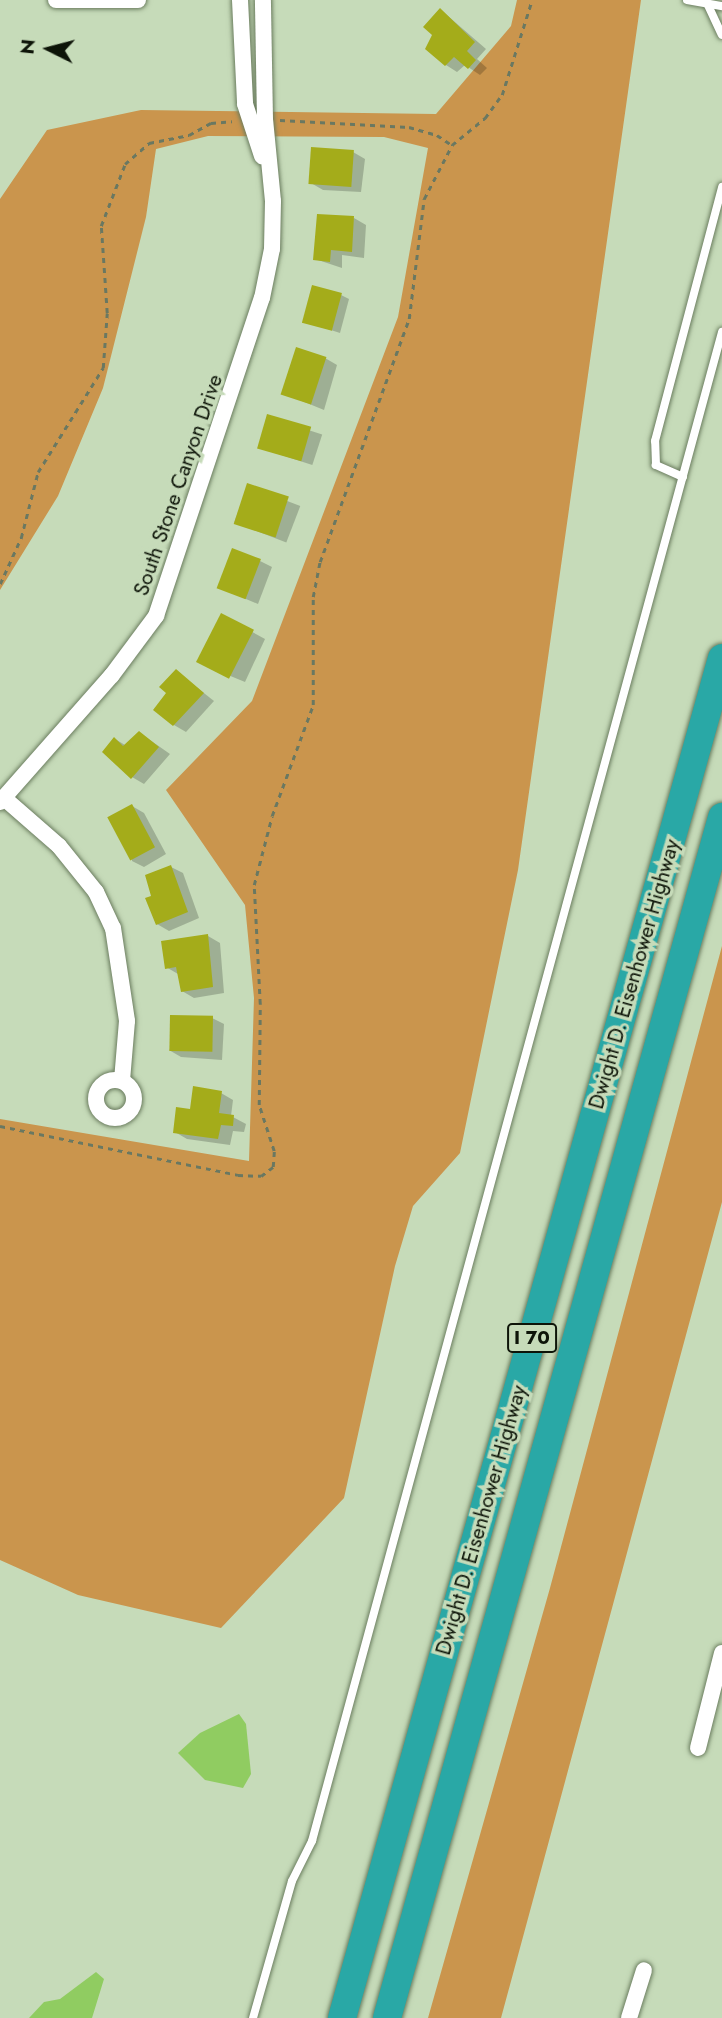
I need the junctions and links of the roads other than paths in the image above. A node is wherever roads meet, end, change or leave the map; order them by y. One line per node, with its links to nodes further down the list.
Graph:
1 (56, 0): 2 (street)
2 (138, 0)
3 (240, 0): 9 (street, South Stone Canyon Drive)
4 (263, 0): 9 (street, South Stone Canyon Drive)
5 (687, 0): 6 (lane)
6 (707, 4): 7 (lane); 8 (lane)
7 (722, 6)
8 (722, 35)
9 (269, 172): 14 (street, South Stone Canyon Drive)
10 (722, 187): 12 (lane)
11 (722, 332): 12 (lane)
12 (683, 477): 20 (lane)
13 (722, 658): 21 (highway, Dwight D. Eisenhower Highway / I 70)
14 (2, 800): 16 (street)
15 (722, 817): 22 (highway, Dwight D. Eisenhower Highway / I 70)
16 (122, 1081)
17 (722, 1653): 18 (street)
18 (698, 1748)
19 (644, 1970): 23 (street)
20 (253, 2018)
21 (342, 2018)
22 (387, 2018)
23 (629, 2018)

